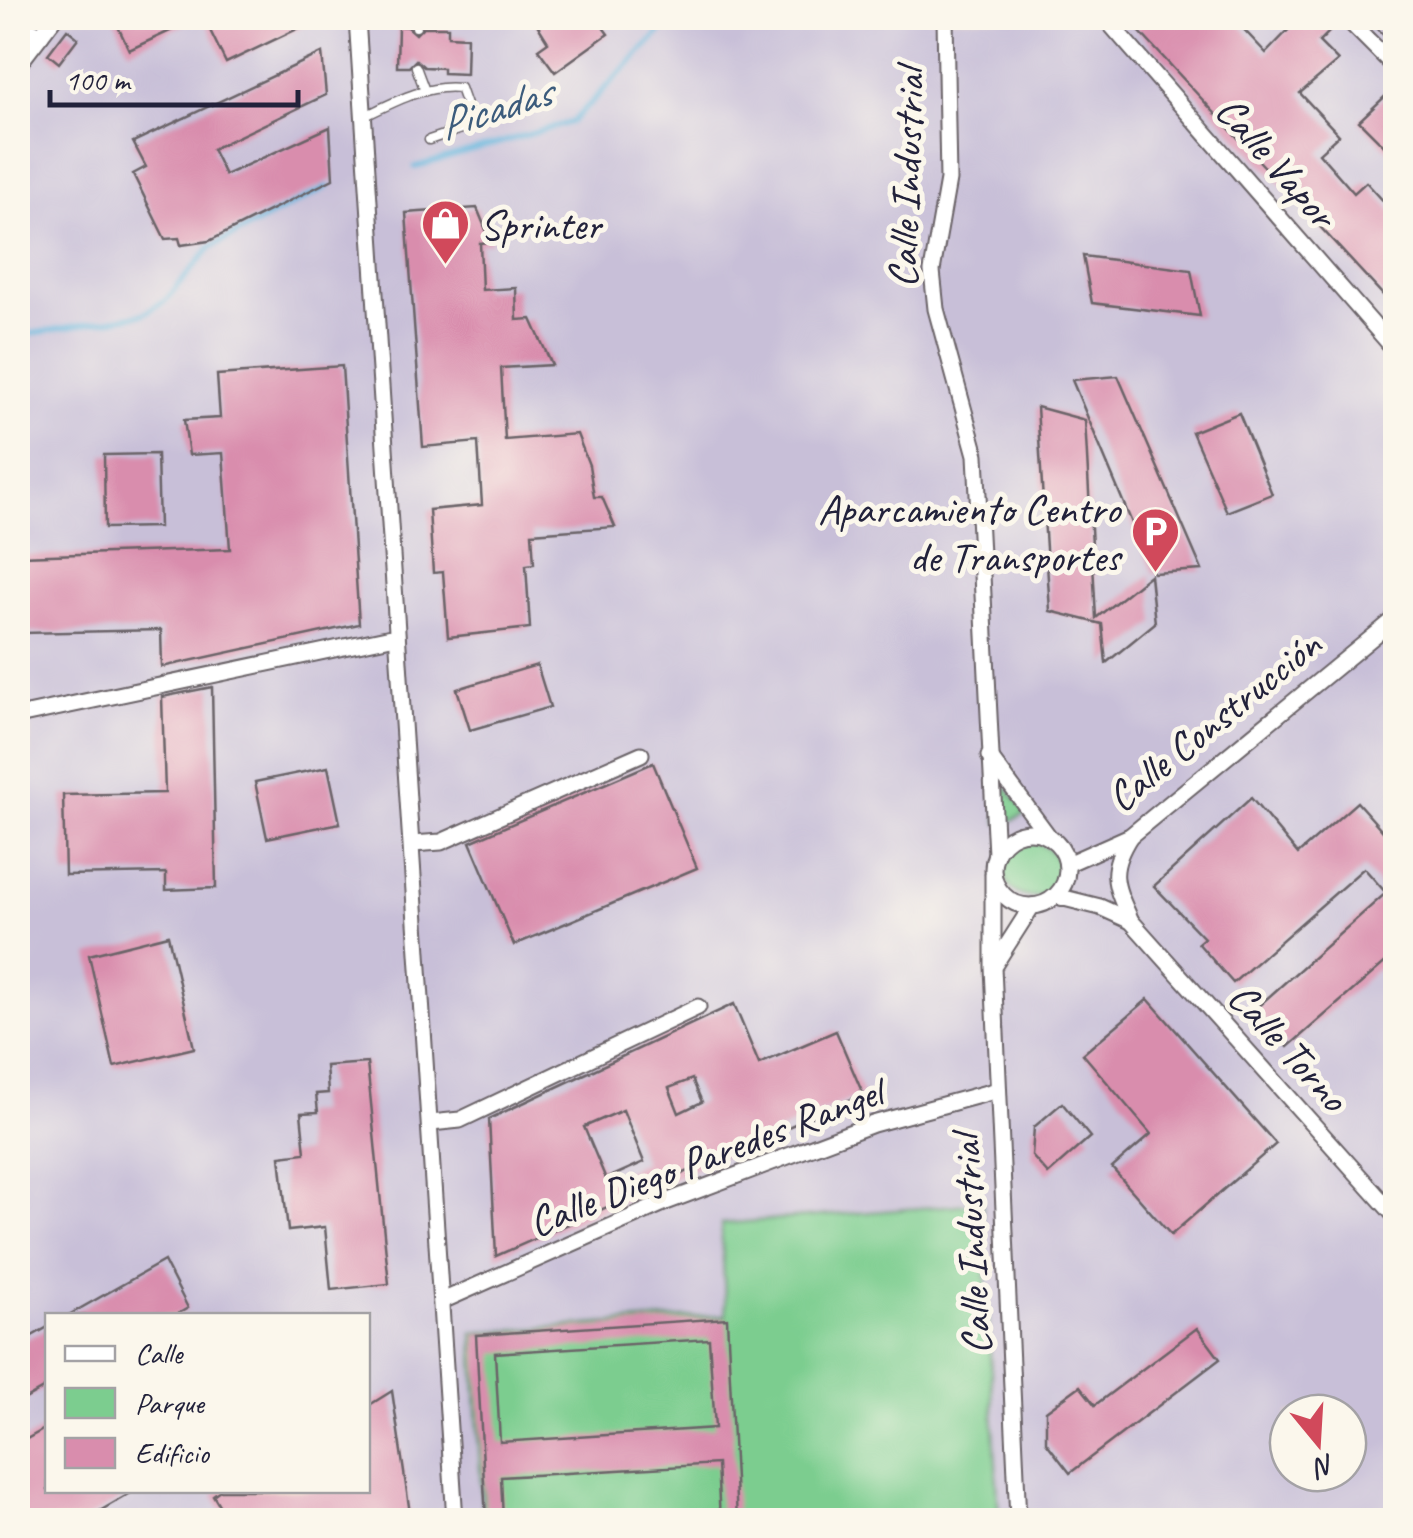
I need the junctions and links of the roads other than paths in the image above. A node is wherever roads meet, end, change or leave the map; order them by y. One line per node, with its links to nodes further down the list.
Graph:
1 (54, 18): 7 (street)
2 (945, 18): 19 (street, Calle Industrial)
3 (1105, 18): 14 (street, Calle Vapor)
4 (1346, 18): 10 (street)
5 (360, 23): 12 (street)
6 (18, 25): 7 (street)
7 (41, 35): 8 (street)
8 (18, 65)
9 (416, 67): 11 (lane)
10 (1396, 68)
11 (425, 92): 12 (lane); 13 (lane)
12 (365, 116): 16 (street)
13 (429, 140)
14 (1396, 351)
15 (1396, 618): 20 (street, Calle Construcción)
16 (396, 636): 17 (street); 22 (street)
17 (18, 716)
18 (641, 754): 22 (street)
19 (989, 756): 21 (street); 23 (street, Calle Industrial)
20 (1130, 836): 24 (street, Calle Construcción); 28 (street, Calle Torno)
21 (1048, 837): 23 (street); 24 (street)
22 (412, 844): 32 (street)
23 (996, 855): 25 (street)
24 (1067, 864): 26 (street)
25 (994, 874): 27 (street); 29 (street, Calle Industrial)
26 (1056, 896): 27 (street); 28 (street, Calle Torno)
27 (1032, 906): 29 (street)
28 (1131, 921): 33 (street, Calle Torno)
29 (993, 967): 31 (street, Calle Industrial)
30 (698, 1006): 32 (street)
31 (998, 1090): 34 (street, Calle Diego Paredes Rangel); 36 (street, Calle Industrial)
32 (431, 1123): 34 (street)
33 (1396, 1218)
34 (442, 1302): 35 (street)
35 (455, 1520)
36 (1018, 1520)

